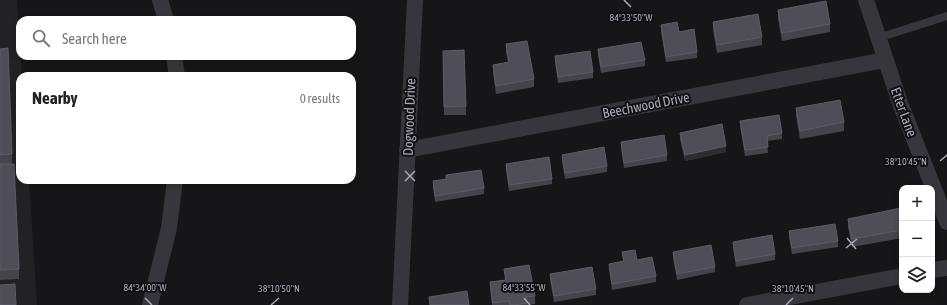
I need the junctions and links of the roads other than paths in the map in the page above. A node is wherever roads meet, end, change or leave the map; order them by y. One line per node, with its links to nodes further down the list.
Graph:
1 (160, 0): 4 (street)
2 (415, 0): 10 (street, Dogwood Drive)
3 (866, 0): 6 (street, Etter Lane)
4 (165, 16)
5 (947, 16): 6 (lane)
6 (878, 38): 8 (street, Etter Lane)
7 (175, 60): 9 (street)
8 (885, 60): 10 (street, Beechwood Drive); 12 (street, Etter Lane)
9 (176, 72)
10 (407, 150): 17 (street, Dogwood Drive)
11 (174, 184): 16 (street)
12 (947, 222)
13 (947, 268): 14 (street)
14 (935, 270)
15 (899, 277): 18 (street)
16 (150, 305)
17 (400, 305)
18 (747, 305)

